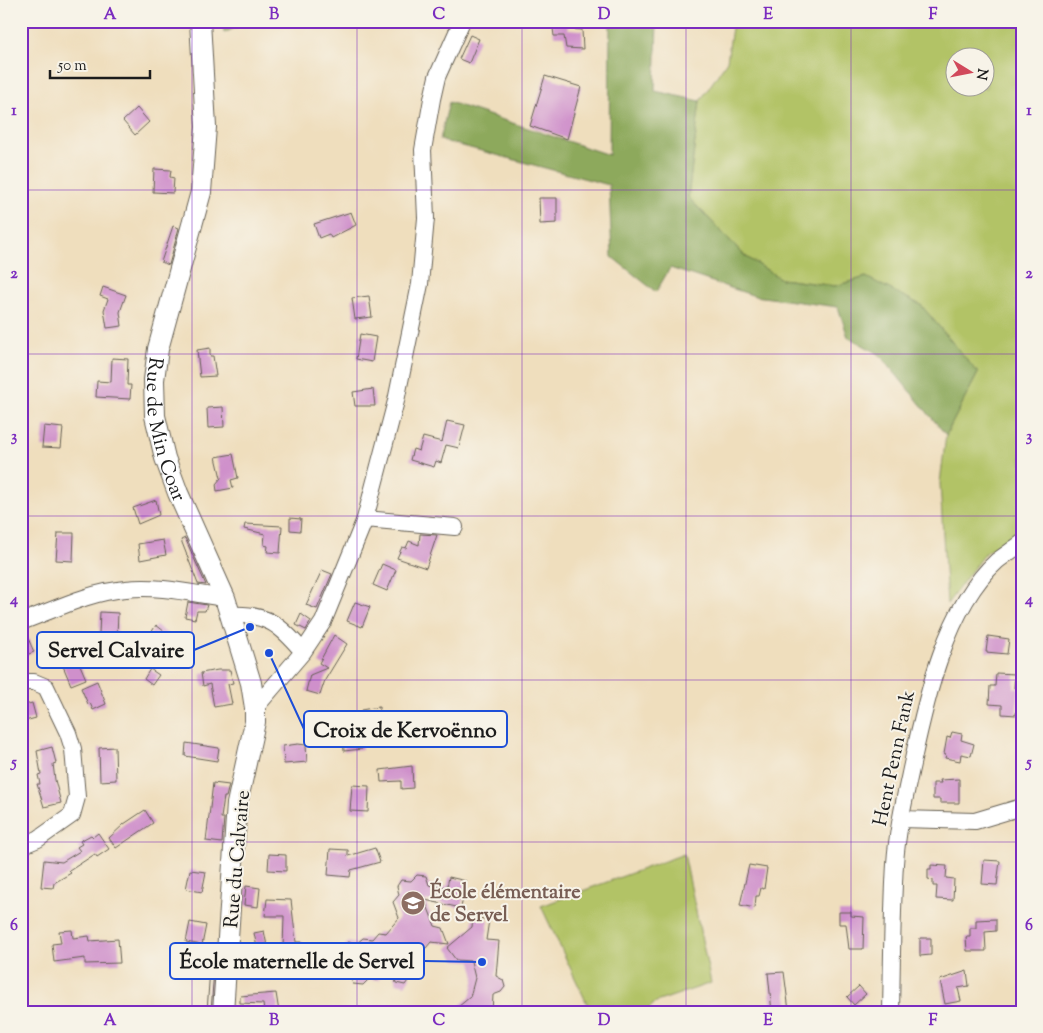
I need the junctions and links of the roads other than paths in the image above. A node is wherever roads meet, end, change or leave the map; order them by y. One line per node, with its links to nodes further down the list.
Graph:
1 (200, 21): 6 (street, Rue de Min Coar)
2 (462, 21): 3 (street)
3 (365, 518): 4 (street); 8 (street)
4 (455, 528)
5 (1022, 543): 12 (street, Hent Penn Fank)
6 (228, 606): 7 (street); 8 (street); 10 (street, Rue de Min Coar)
7 (21, 622)
8 (303, 652): 10 (street)
9 (21, 682): 13 (street)
10 (255, 708): 14 (street, Rue du Calvaire)
11 (1022, 807): 12 (street)
12 (901, 819): 15 (street, Hent Penn Fank)
13 (21, 846)
14 (223, 1012)
15 (891, 1012)

